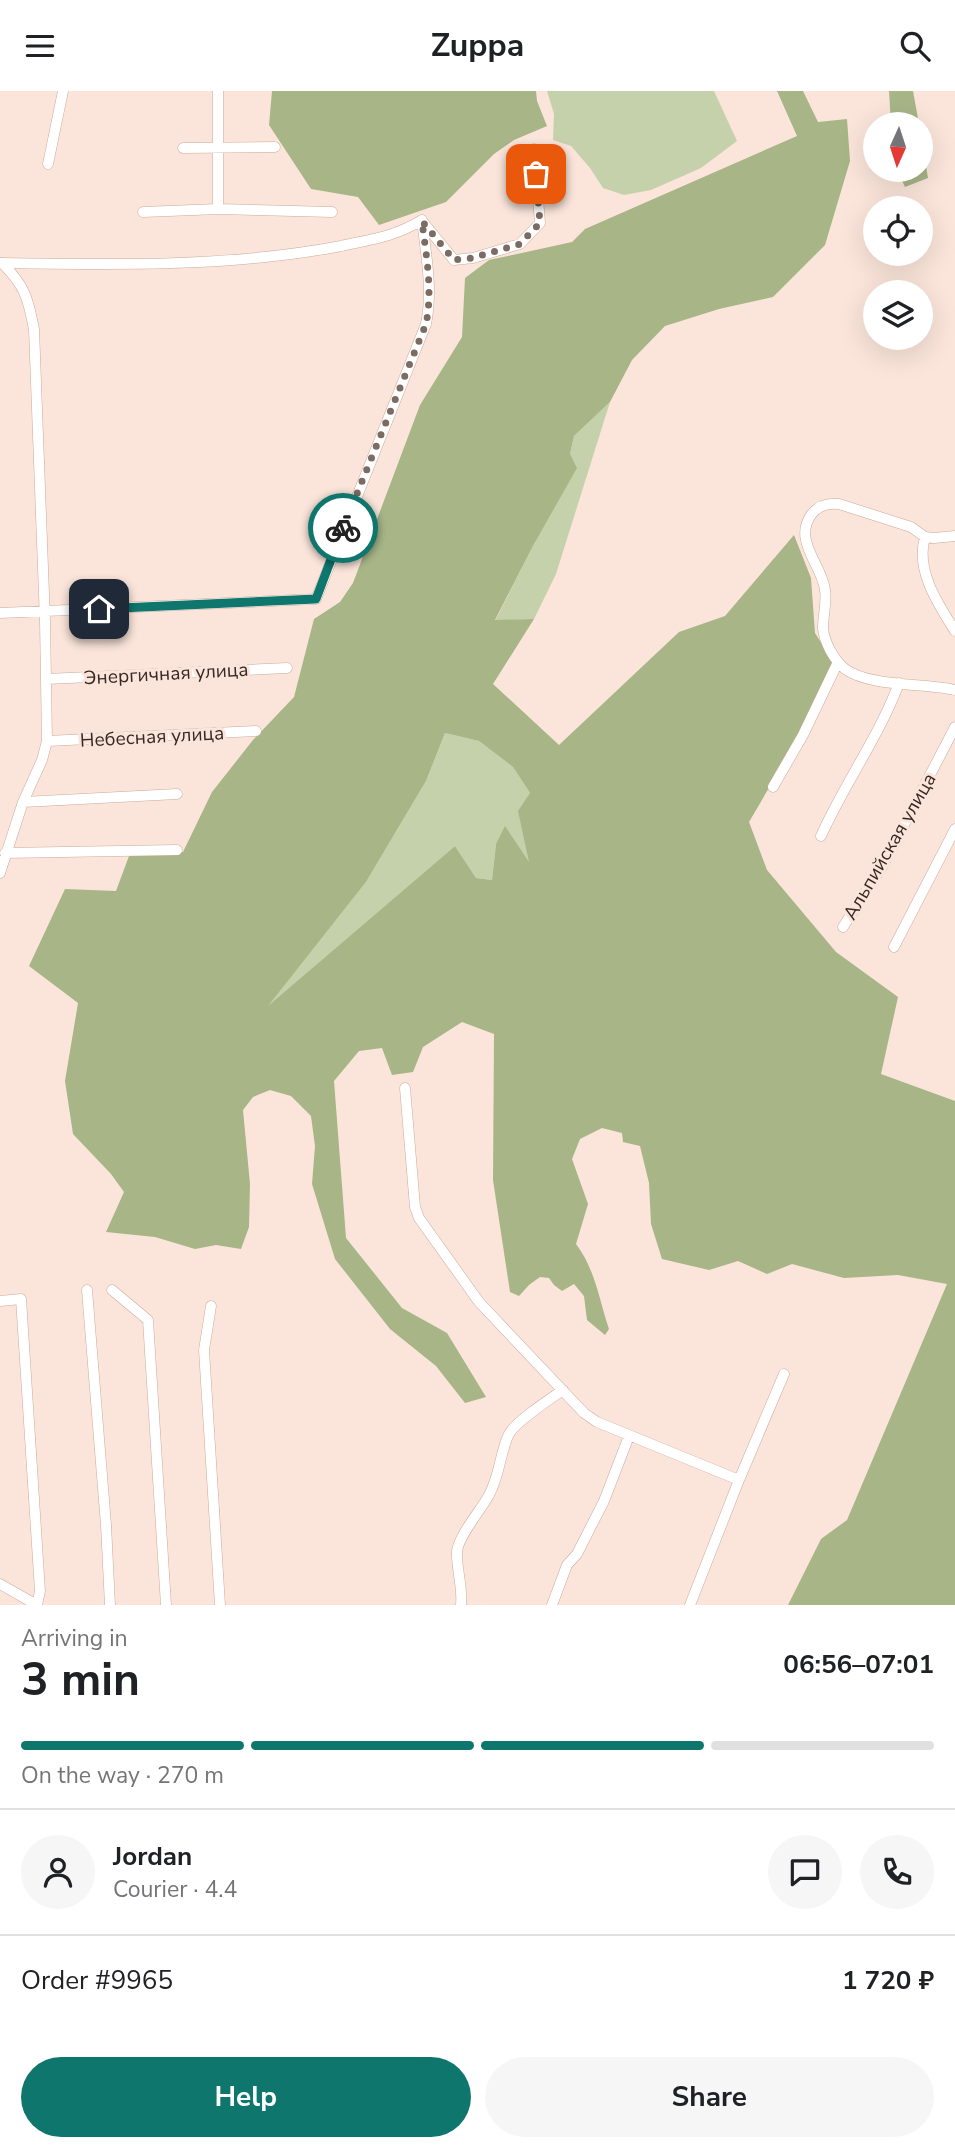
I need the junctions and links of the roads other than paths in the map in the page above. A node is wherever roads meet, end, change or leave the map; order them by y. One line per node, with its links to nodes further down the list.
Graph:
1 (63, 91): 7 (street)
2 (218, 91): 5 (street)
3 (275, 147): 5 (street)
4 (183, 148): 5 (street)
5 (219, 148): 8 (street)
6 (534, 149): 11 (street)
7 (48, 164)
8 (218, 209): 9 (street); 10 (street)
9 (143, 212)
10 (332, 212)
11 (422, 221): 12 (street); 15 (street)
12 (1, 263): 15 (street)
13 (955, 536): 14 (street)
14 (925, 537): 17 (street); 18 (street)
15 (45, 612): 16 (street); 20 (street)
16 (0, 613)
17 (955, 631)
18 (838, 662): 21 (street); 26 (street)
19 (287, 667): 20 (street, Энергичная улица)
20 (46, 679): 25 (street)
21 (899, 683): 22 (street); 30 (street)
22 (955, 690)
23 (955, 727): 34 (street, Альпийская улица)
24 (256, 731): 25 (street, Небесная улица)
25 (47, 741): 28 (street)
26 (773, 787)
27 (177, 794): 28 (street)
28 (23, 802): 32 (street)
29 (955, 829): 35 (street)
30 (821, 837)
31 (177, 849): 32 (street)
32 (5, 853): 33 (street)
33 (0, 873)
34 (843, 927)
35 (894, 947)
36 (405, 1088): 42 (street)
37 (87, 1290): 47 (street)
38 (112, 1290): 48 (street)
39 (0, 1301): 46 (street)
40 (211, 1306): 49 (street)
41 (784, 1374): 44 (street)
42 (563, 1389): 43 (street); 50 (street)
43 (629, 1436): 44 (street); 51 (street)
44 (739, 1480): 52 (street)
45 (0, 1584): 46 (street)
46 (37, 1605)
47 (110, 1605)
48 (166, 1605)
49 (220, 1605)
50 (461, 1605)
51 (552, 1605)
52 (690, 1605)

